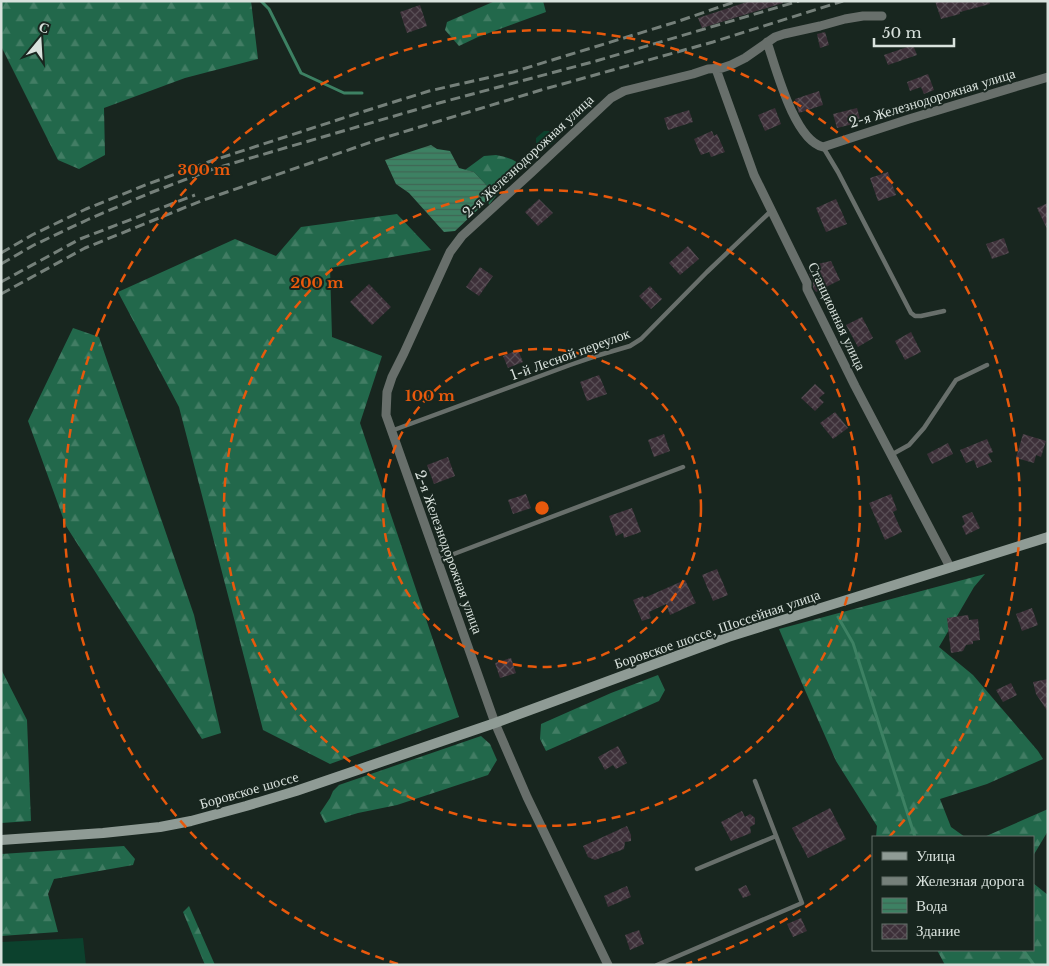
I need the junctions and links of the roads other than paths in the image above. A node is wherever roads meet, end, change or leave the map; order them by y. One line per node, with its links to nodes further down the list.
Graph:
1 (882, 16): 2 (street, 2-я Железнодорожная улица)
2 (767, 42): 3 (street, 2-я Железнодорожная улица); 5 (street)
3 (716, 69): 6 (street, Станционная улица); 9 (street, 2-я Железнодорожная улица)
4 (1048, 77): 5 (street, 2-я Железнодорожная улица)
5 (823, 147): 7 (lane)
6 (771, 212): 9 (lane, 1-й Лесной переулок); 10 (street, Станционная улица)
7 (944, 311)
8 (987, 365): 10 (lane)
9 (391, 431): 13 (street, 2-я Железнодорожная улица)
10 (891, 455): 14 (street, Станционная улица)
11 (683, 467): 13 (lane)
12 (1048, 537): 14 (main road)
13 (437, 561): 15 (street, 2-я Железнодорожная улица)
14 (950, 567): 15 (main road, Боровское шоссе, Шоссейная улица)
15 (495, 723): 18 (main road, Боровское шоссе); 20 (street, 2-я Железнодорожная улица)
16 (755, 781): 17 (lane)
17 (776, 836): 19 (lane); 21 (lane)
18 (1, 840)
19 (697, 870)
20 (608, 965)
21 (657, 965)

